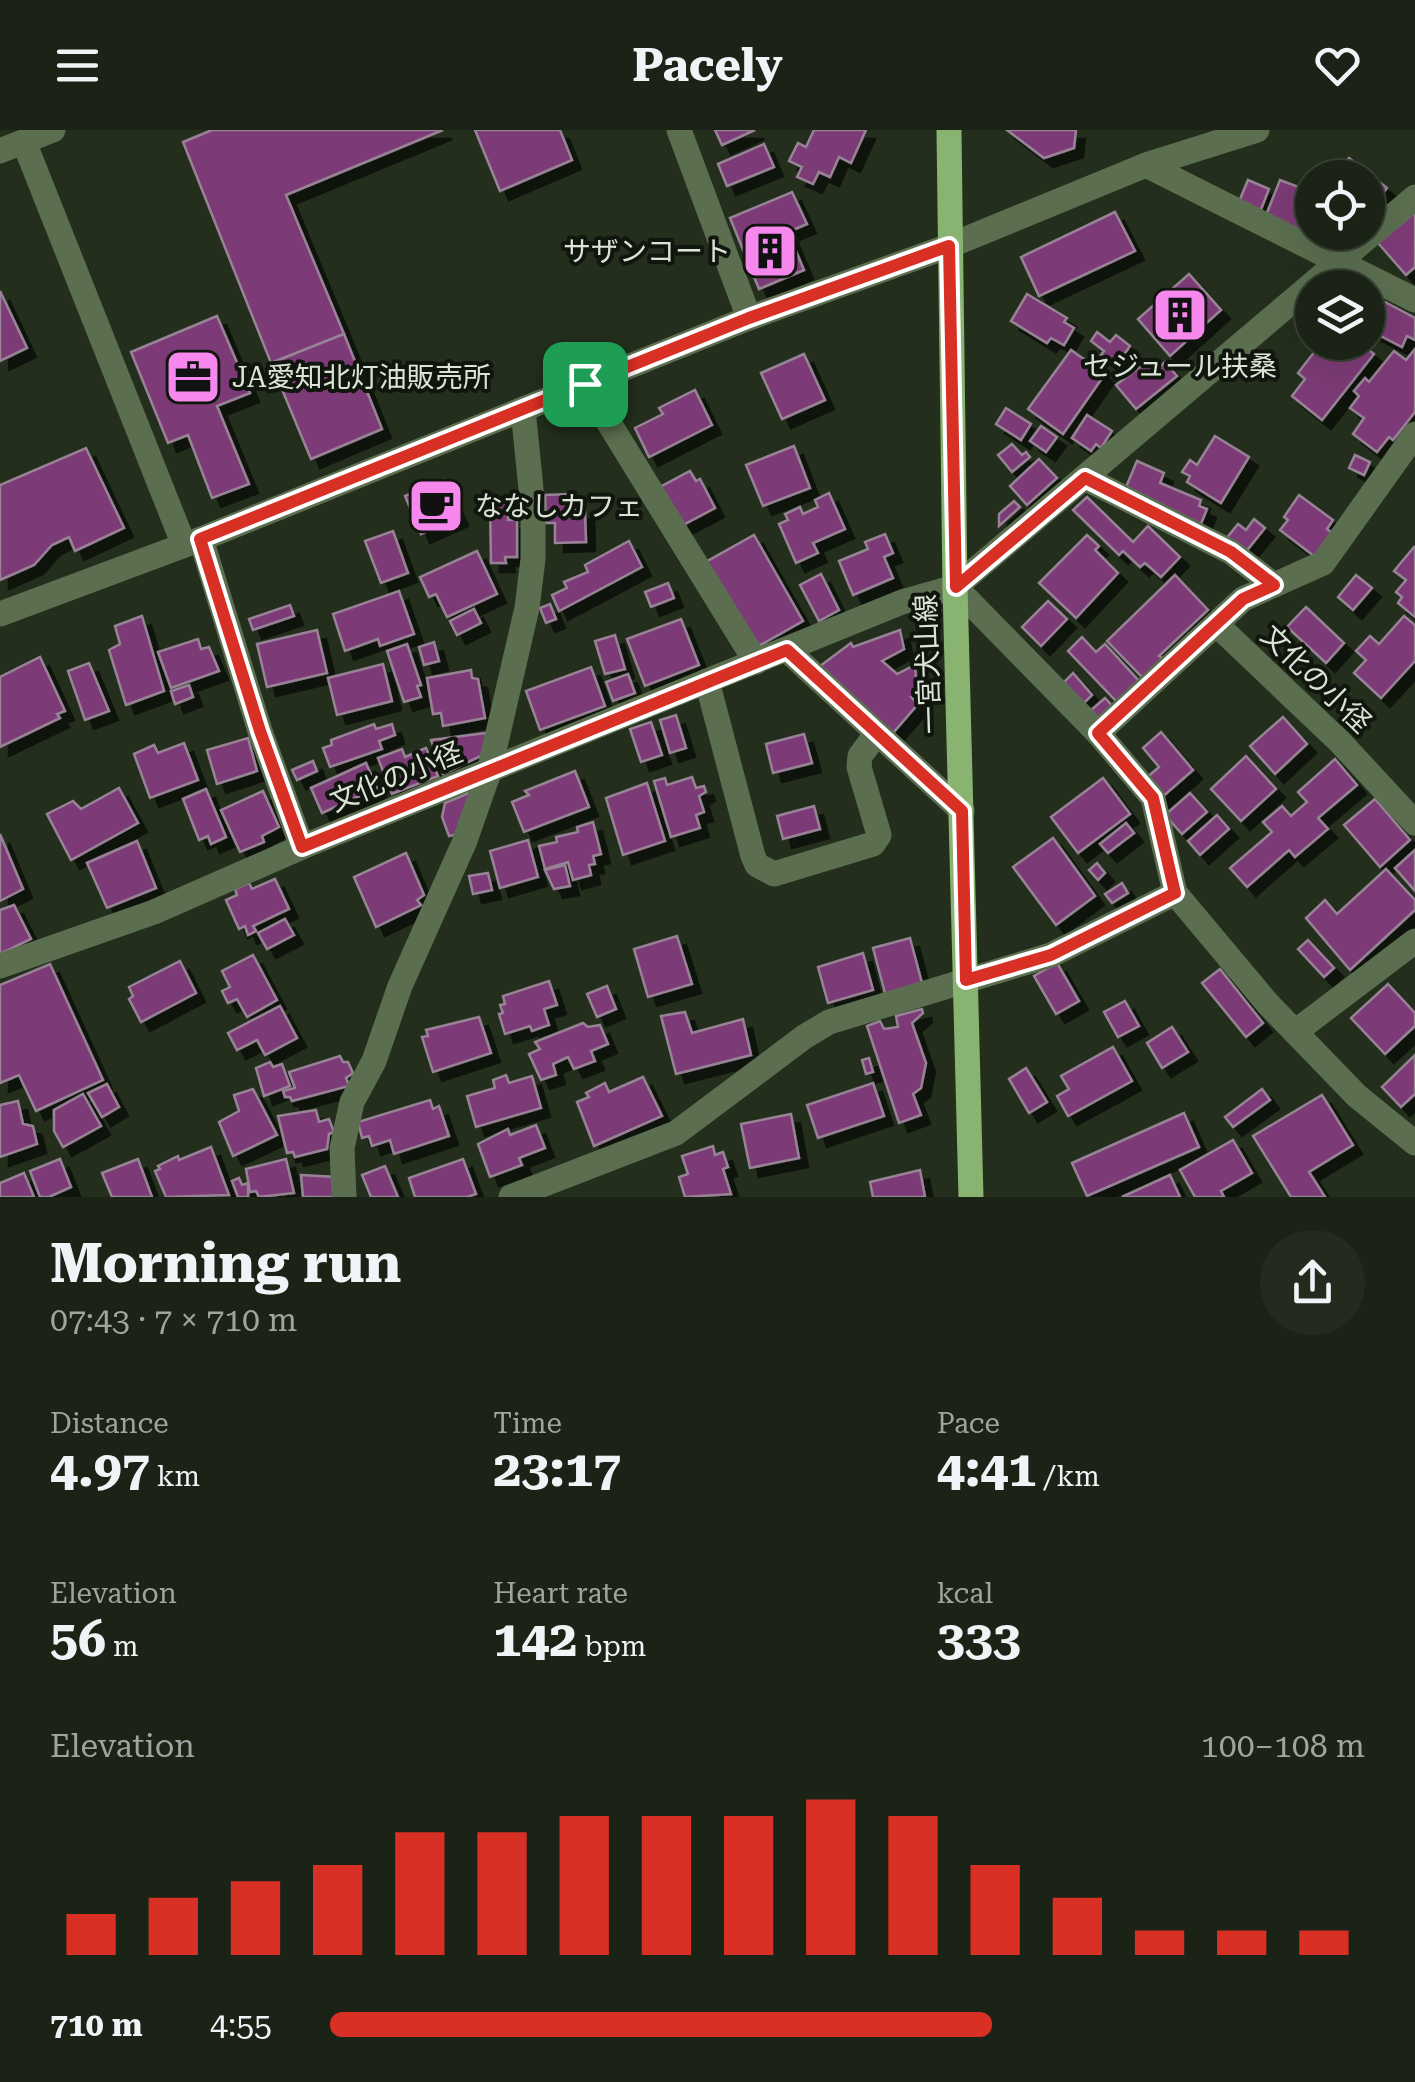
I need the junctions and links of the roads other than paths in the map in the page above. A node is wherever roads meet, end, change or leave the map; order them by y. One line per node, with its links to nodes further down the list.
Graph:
1 (52, 130): 5 (street)
2 (680, 130): 11 (street)
3 (949, 130): 8 (main road, 一宮犬山線)
4 (1246, 132): 6 (street)
5 (12, 146): 16 (street)
6 (1146, 164): 8 (street); 9 (street)
7 (1415, 197): 9 (street)
8 (949, 246): 11 (street); 18 (main road, 一宮犬山線)
9 (1338, 263): 10 (street); 15 (street)
10 (1415, 300)
11 (749, 318): 12 (street)
12 (585, 384): 13 (street); 22 (street)
13 (522, 409): 16 (street); 26 (street)
14 (1415, 434): 17 (street)
15 (1085, 478): 17 (street, 文化の小径); 18 (street, 文化の小径)
16 (192, 542): 19 (street); 29 (street)
17 (1274, 585): 20 (street)
18 (956, 587): 21 (street, 文化の小径); 25 (street); 28 (main road, 一宮犬山線)
19 (0, 614)
20 (1216, 624): 25 (street); 27 (street, 文化の小径)
21 (787, 650): 22 (street, 文化の小径); 24 (street)
22 (756, 662): 23 (street, 文化の小径)
23 (707, 682): 24 (street); 26 (street, 文化の小径)
24 (877, 733): 28 (street)
25 (1098, 733): 30 (street)
26 (489, 772): 29 (street, 文化の小径); 36 (street)
27 (1411, 810)
28 (962, 811): 33 (main road, 一宮犬山線)
29 (302, 847): 32 (street, 文化の小径)
30 (1175, 893): 33 (street); 34 (street)
31 (1415, 941): 34 (street)
32 (0, 966)
33 (966, 980): 37 (street); 38 (main road, 一宮犬山線)
34 (1295, 1032): 35 (street)
35 (1415, 1143)
36 (344, 1197)
37 (511, 1197)
38 (971, 1197)

